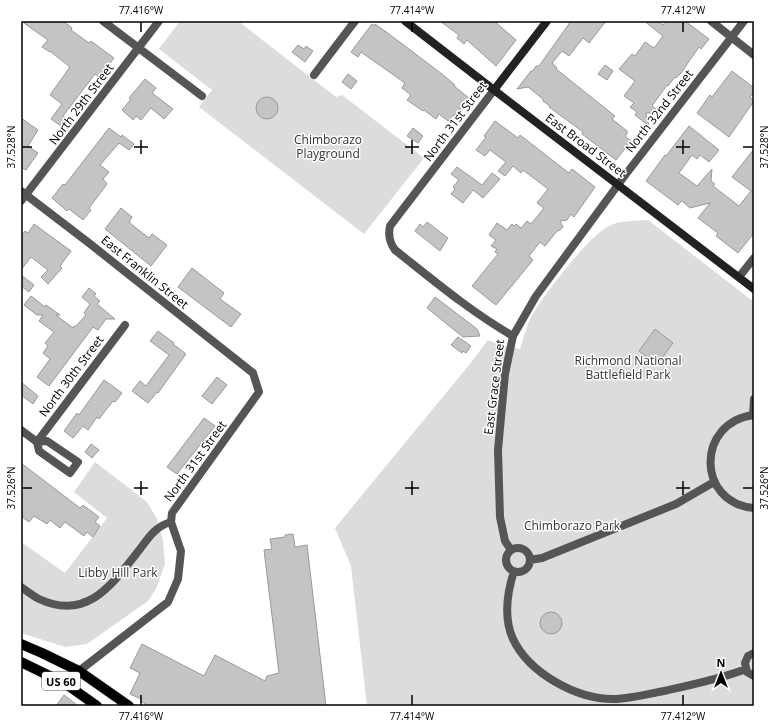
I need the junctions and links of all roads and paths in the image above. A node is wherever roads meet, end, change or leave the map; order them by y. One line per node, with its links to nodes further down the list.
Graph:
1 (104, 21): 9 (street)
2 (159, 21): 9 (street, North 29th Street)
3 (355, 21): 11 (street)
4 (405, 21): 12 (main road, East Broad Street)
5 (547, 21): 12 (main road, North 31st Street)
6 (711, 21): 8 (street)
7 (744, 21): 8 (street, North 32nd Street)
8 (732, 37): 10 (street); 14 (street, North 32nd Street)
9 (138, 48): 13 (street); 15 (street, North 29th Street)
10 (754, 54)
11 (314, 75)
12 (494, 90): 14 (main road, East Broad Street); 16 (street, North 31st Street)
13 (202, 96)
14 (618, 184): 18 (main road, East Broad Street); 21 (street, North 32nd Street)
15 (23, 196): 22 (street, East Franklin Street)
16 (389, 239): 21 (street, East Grace Street)
17 (754, 258): 18 (street)
18 (739, 277): 19 (main road, East Broad Street)
19 (754, 288)
20 (125, 325): 26 (street, North 30th Street)
21 (513, 336): 30 (street, East Grace Street)
22 (253, 374): 29 (street, North 31st Street)
23 (754, 399): 24 (street)
24 (753, 415): 27 (street)
25 (21, 430): 26 (street)
26 (37, 442): 26 (street)
27 (714, 482): 28 (street); 31 (street)
28 (754, 508)
29 (171, 522): 33 (street); 38 (street, North 31st Street)
30 (511, 550): 31 (street); 32 (street, East Grace Street)
31 (530, 560): 32 (street)
32 (514, 571): 37 (street)
33 (21, 587)
34 (21, 644): 38 (main road, US 60)
35 (754, 653): 37 (street)
36 (21, 662): 40 (main road, US 60)
37 (746, 668): 39 (street)
38 (79, 671): 40 (street, North 31st Street); 42 (main road, US 60)
39 (754, 676)
40 (66, 684): 41 (main road, US 60)
41 (97, 706)
42 (129, 706)

